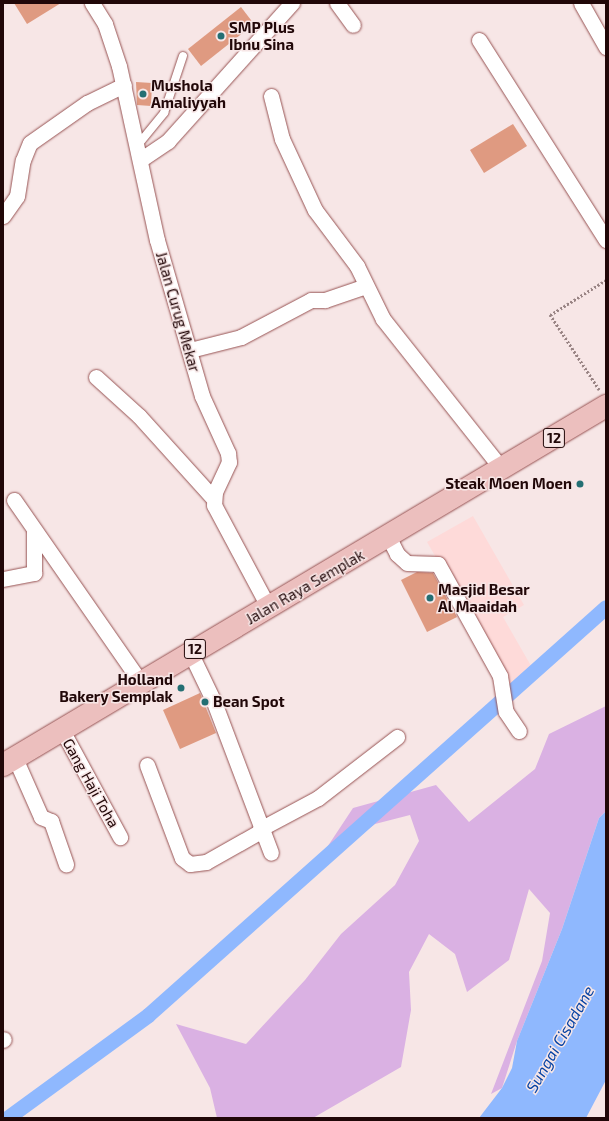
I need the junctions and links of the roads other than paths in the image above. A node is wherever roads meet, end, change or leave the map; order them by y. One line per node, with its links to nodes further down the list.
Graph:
1 (92, 3): 9 (street, Jalan Curug Mekar)
2 (292, 3): 11 (street)
3 (337, 3): 5 (street)
4 (581, 3): 7 (street)
5 (353, 25)
6 (479, 40): 13 (street)
7 (606, 47)
8 (183, 56): 11 (lane)
9 (124, 85): 11 (street, Jalan Curug Mekar); 12 (street)
10 (271, 96): 14 (street)
11 (138, 153): 15 (street, Jalan Curug Mekar)
12 (3, 216)
13 (605, 237)
14 (366, 286): 15 (street); 18 (street)
15 (190, 350): 19 (street, Jalan Curug Mekar)
16 (96, 377): 19 (street)
17 (604, 400): 18 (main road, Jalan Raya Semplak / 12)
18 (502, 469): 22 (main road, Jalan Raya Semplak / 12)
19 (213, 498): 24 (street)
20 (14, 500): 21 (street)
21 (34, 531): 23 (street); 26 (street)
22 (389, 538): 24 (main road, Jalan Raya Semplak / 12); 28 (street)
23 (3, 579)
24 (268, 608): 25 (main road, Jalan Raya Semplak / 12)
25 (190, 652): 26 (main road, Jalan Raya Semplak / 12); 32 (street)
26 (140, 681): 27 (main road, Jalan Raya Semplak / 12)
27 (62, 730): 30 (main road, Jalan Raya Semplak / 12); 33 (street, Gang Haji Toha)
28 (519, 731)
29 (397, 737): 32 (street)
30 (9, 762): 35 (street)
31 (147, 765): 32 (street)
32 (261, 830): 34 (street)
33 (120, 837)
34 (271, 853)
35 (66, 864)

